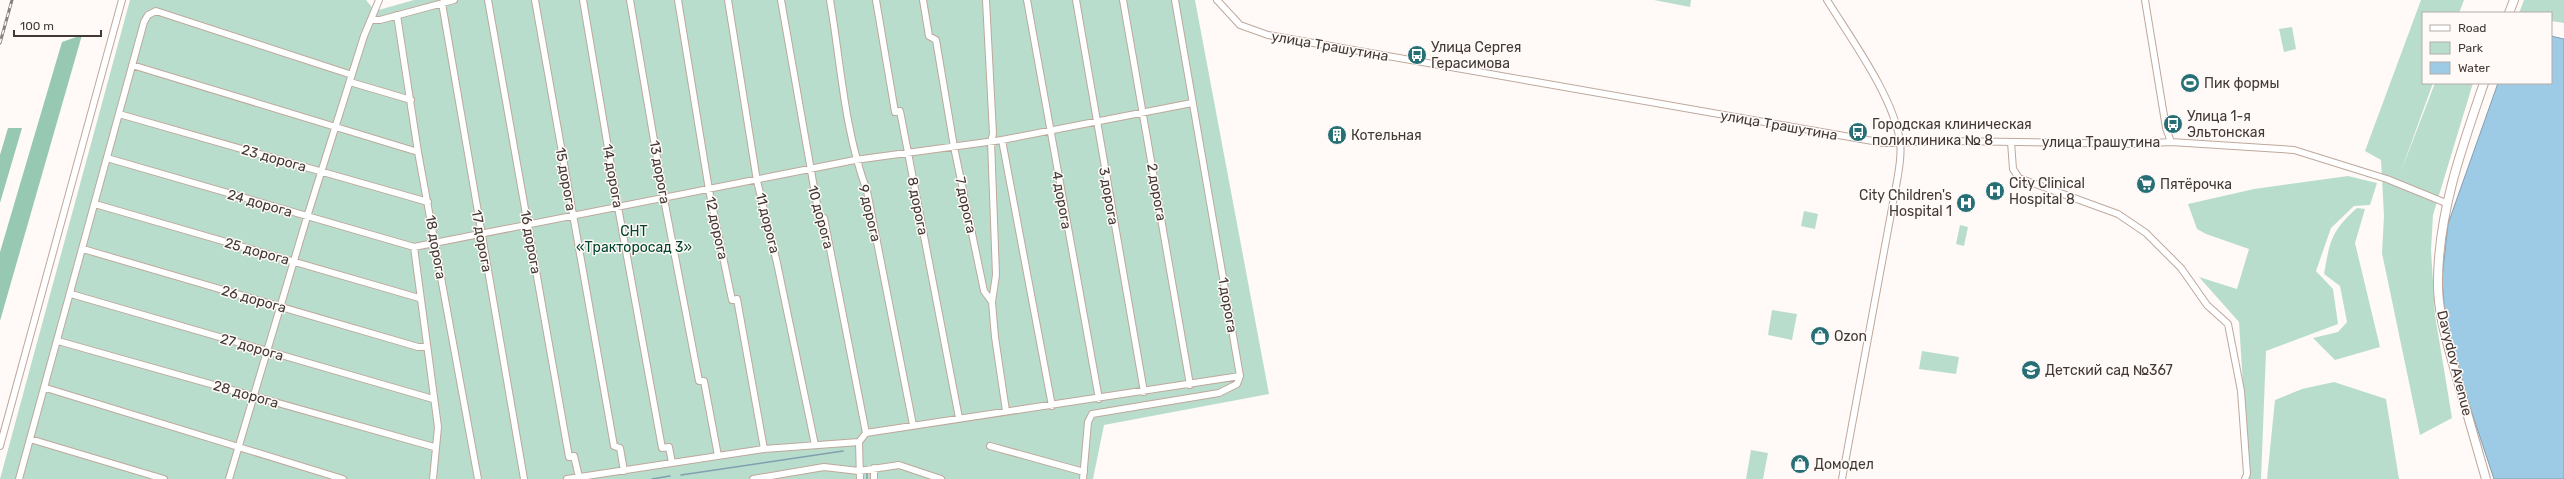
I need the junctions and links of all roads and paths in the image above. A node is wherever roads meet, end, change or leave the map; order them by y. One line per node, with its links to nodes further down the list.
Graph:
1 (122, 0): 86 (street)
2 (379, 0): 26 (street)
3 (454, 0): 23 (street)
4 (488, 0): 58 (street, 16 дорога)
5 (535, 0): 57 (street, 15 дорога)
6 (583, 0): 55 (street, 14 дорога)
7 (630, 0): 51 (street, 13 дорога)
8 (678, 0): 50 (street, 12 дорога)
9 (728, 0): 49 (street, 11 дорога)
10 (781, 0): 47 (street, 10 дорога)
11 (830, 0): 46 (street, 9 дорога)
12 (876, 0): 44 (street, 8 дорога)
13 (923, 0): 42 (street, 7 дорога)
14 (986, 0): 38 (street)
15 (1027, 0): 36 (street, 4 дорога)
16 (1076, 0): 34 (street, 3 дорога)
17 (1123, 0): 32 (street, 2 дорога)
18 (1175, 0): 31 (street, 1 дорога)
19 (1217, 0): 41 (street, улица Трашутина)
20 (1827, 0): 41 (street)
21 (2145, 0): 40 (street)
22 (2514, 0): 24 (street)
23 (442, 3): 25 (street); 59 (street, 17 дорога)
24 (2509, 12)
25 (397, 15): 26 (street); 30 (street, 18 дорога)
26 (372, 20): 28 (street)
27 (132, 65): 28 (street); 33 (street); 35 (street)
28 (351, 78): 30 (street); 35 (street)
29 (2484, 84): 53 (street, Davydov Avenue)
30 (411, 100): 43 (street, 18 дорога)
31 (1192, 102): 32 (street); 71 (street, 1 дорога)
32 (1143, 113): 34 (street); 72 (street, 2 дорога)
33 (119, 114): 45 (street); 48 (street, 23 дорога)
34 (1096, 122): 36 (street); 74 (street, 3 дорога)
35 (335, 128): 43 (street); 48 (street)
36 (1050, 131): 37 (street); 77 (street, 4 дорога)
37 (1002, 140): 38 (street); 78 (street)
38 (991, 141): 42 (street); 66 (street)
39 (2011, 142): 40 (street, улица Трашутина); 41 (street, улица Трашутина); 111 (street)
40 (2171, 142): 53 (street, улица Трашутина)
41 (1901, 144): 110 (street)
42 (954, 147): 44 (street); 66 (street, 7 дорога)
43 (418, 152): 52 (street, 18 дорога)
44 (908, 154): 46 (street); 80 (street, 8 дорога)
45 (107, 158): 54 (street); 56 (street, 24 дорога)
46 (855, 160): 47 (street); 81 (street, 9 дорога)
47 (809, 170): 49 (street); 82 (street, 10 дорога)
48 (321, 172): 52 (street, 23 дорога); 56 (street)
49 (757, 181): 50 (street); 85 (street, 11 дорога)
50 (709, 190): 51 (street); 90 (street, 12 дорога)
51 (664, 199): 55 (street); 91 (street, 13 дорога)
52 (428, 202): 60 (street, 18 дорога)
53 (2446, 203): 112 (street, Davydov Avenue)
54 (95, 204): 62 (street); 63 (street, 25 дорога)
55 (618, 207): 57 (street); 92 (street, 14 дорога)
56 (307, 217): 61 (street, 24 дорога); 63 (street)
57 (573, 217): 58 (street); 94 (street, 15 дорога)
58 (528, 224): 59 (street); 97 (street, 16 дорога)
59 (481, 233): 60 (street); 104 (street, 17 дорога)
60 (435, 242): 61 (street); 103 (street, 18 дорога)
61 (414, 247): 65 (street)
62 (83, 249): 64 (street); 67 (street, 26 дорога)
63 (294, 262): 65 (street, 25 дорога); 67 (street)
64 (71, 294): 68 (street); 70 (street, 27 дорога)
65 (419, 298): 69 (street)
66 (992, 302): 79 (street, 7 дорога)
67 (281, 307): 69 (street, 26 дорога); 70 (street)
68 (58, 341): 73 (street); 75 (street, 28 дорога)
69 (426, 347): 76 (street)
70 (268, 352): 75 (street); 76 (street, 27 дорога)
71 (1240, 376): 72 (street); 96 (street)
72 (1190, 385): 74 (street)
73 (46, 388): 83 (street); 88 (street)
74 (1144, 392): 77 (street)
75 (254, 396): 88 (street); 89 (street, 28 дорога)
76 (433, 399): 89 (street)
77 (1099, 399): 78 (street)
78 (1052, 406): 79 (street)
79 (1006, 412): 80 (street)
80 (959, 418): 81 (street)
81 (913, 425): 82 (street)
82 (866, 433): 84 (street)
83 (30, 439): 98 (street); 99 (street)
84 (859, 442): 85 (street); 95 (street)
85 (815, 445): 90 (street)
86 (0, 446)
87 (990, 446): 96 (street)
88 (239, 447): 100 (street); 101 (street)
89 (434, 447): 102 (street)
90 (764, 449): 91 (street)
91 (718, 456): 92 (street)
92 (672, 463): 94 (street)
93 (874, 468): 95 (street); 108 (street); 109 (street)
94 (624, 471): 97 (street)
95 (859, 471): 106 (street); 107 (street)
96 (1083, 476)
97 (579, 477): 105 (street)
98 (20, 479)
99 (164, 479)
100 (229, 479)
101 (343, 479)
102 (433, 479)
103 (478, 479)
104 (524, 479)
105 (567, 479)
106 (753, 479)
107 (860, 479)
108 (874, 479)
109 (941, 479)
110 (1842, 479)
111 (2245, 479)
112 (2486, 479)

